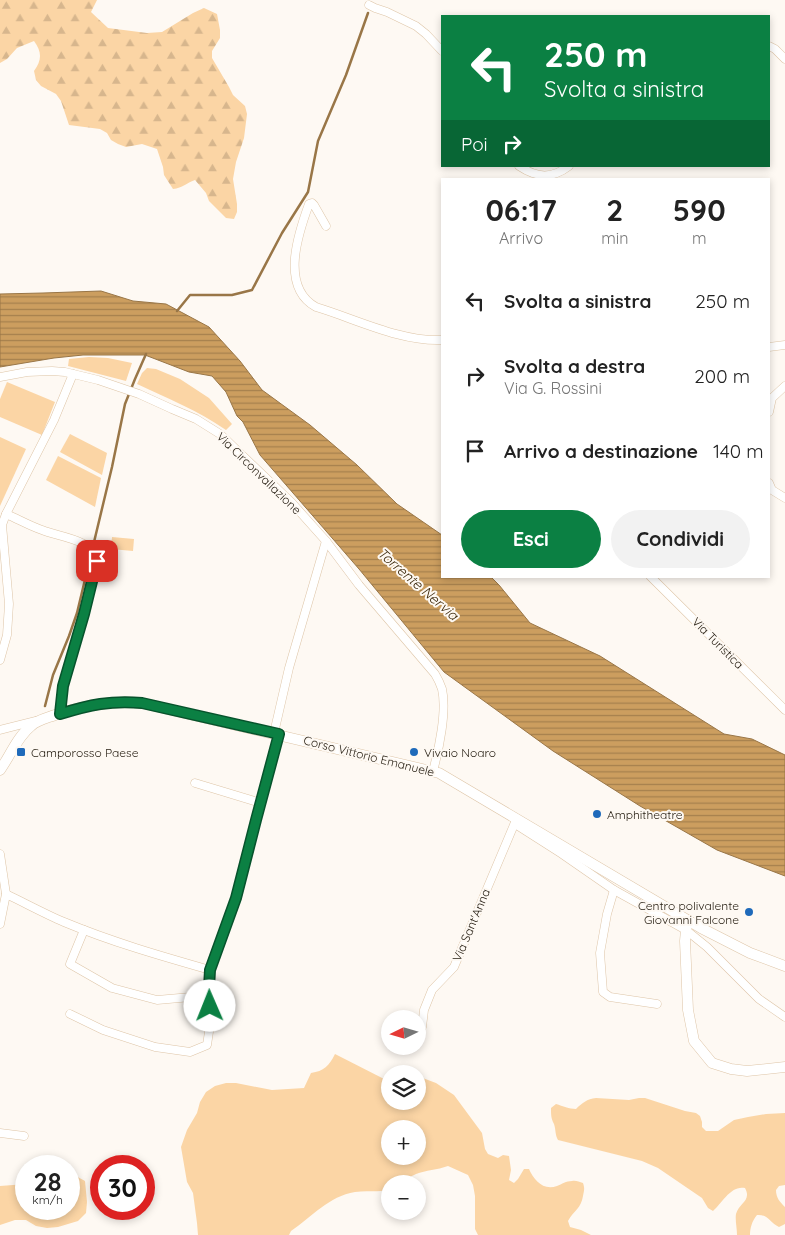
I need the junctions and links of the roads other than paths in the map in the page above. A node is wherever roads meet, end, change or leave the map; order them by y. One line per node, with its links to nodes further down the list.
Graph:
1 (369, 5): 3 (street)
2 (770, 46): 4 (street)
3 (441, 50)
4 (785, 59)
5 (521, 167): 6 (street)
6 (569, 167)
7 (326, 226): 8 (street)
8 (441, 340)
9 (785, 345): 10 (street)
10 (770, 347)
11 (73, 374): 12 (street, Via Circonvallazione); 17 (street); 19 (street, Via Circonvallazione)
12 (0, 377)
13 (785, 386): 14 (street)
14 (770, 407)
15 (770, 485): 16 (street)
16 (785, 498)
17 (6, 514): 18 (street); 23 (street)
18 (1, 525): 21 (street)
19 (326, 541): 26 (street); 28 (street, Via Circonvallazione)
20 (652, 578): 22 (street, Via Turistica)
21 (0, 660)
22 (785, 710)
23 (60, 714): 24 (main road, Corso Vittorio Emanuele); 26 (main road, Corso Vittorio Emanuele)
24 (29, 724): 25 (street); 27 (main road)
25 (0, 730)
26 (277, 734): 28 (main road, Corso Vittorio Emanuele); 30 (street)
27 (0, 770)
28 (433, 771): 31 (main road, Corso Vittorio Emanuele)
29 (195, 783): 30 (street)
30 (260, 803): 41 (street)
31 (516, 821): 32 (main road, Corso Vittorio Emanuele); 33 (street); 44 (street, Via Sant'Anna)
32 (568, 849): 33 (street); 38 (main road, Corso Vittorio Emanuele)
33 (557, 851): 35 (street)
34 (0, 854): 36 (street)
35 (614, 890): 38 (street); 43 (street)
36 (6, 894): 37 (street); 39 (street)
37 (0, 924)
38 (687, 925): 40 (main road, Corso Vittorio Emanuele); 46 (street); 47 (main road)
39 (84, 930): 41 (street); 42 (street)
40 (785, 966)
41 (210, 970): 42 (street)
42 (209, 983): 45 (street)
43 (657, 1004)
44 (424, 1010)
45 (70, 1014)
46 (785, 1017)
47 (785, 1067)
48 (0, 1133): 49 (street)
49 (24, 1136)

